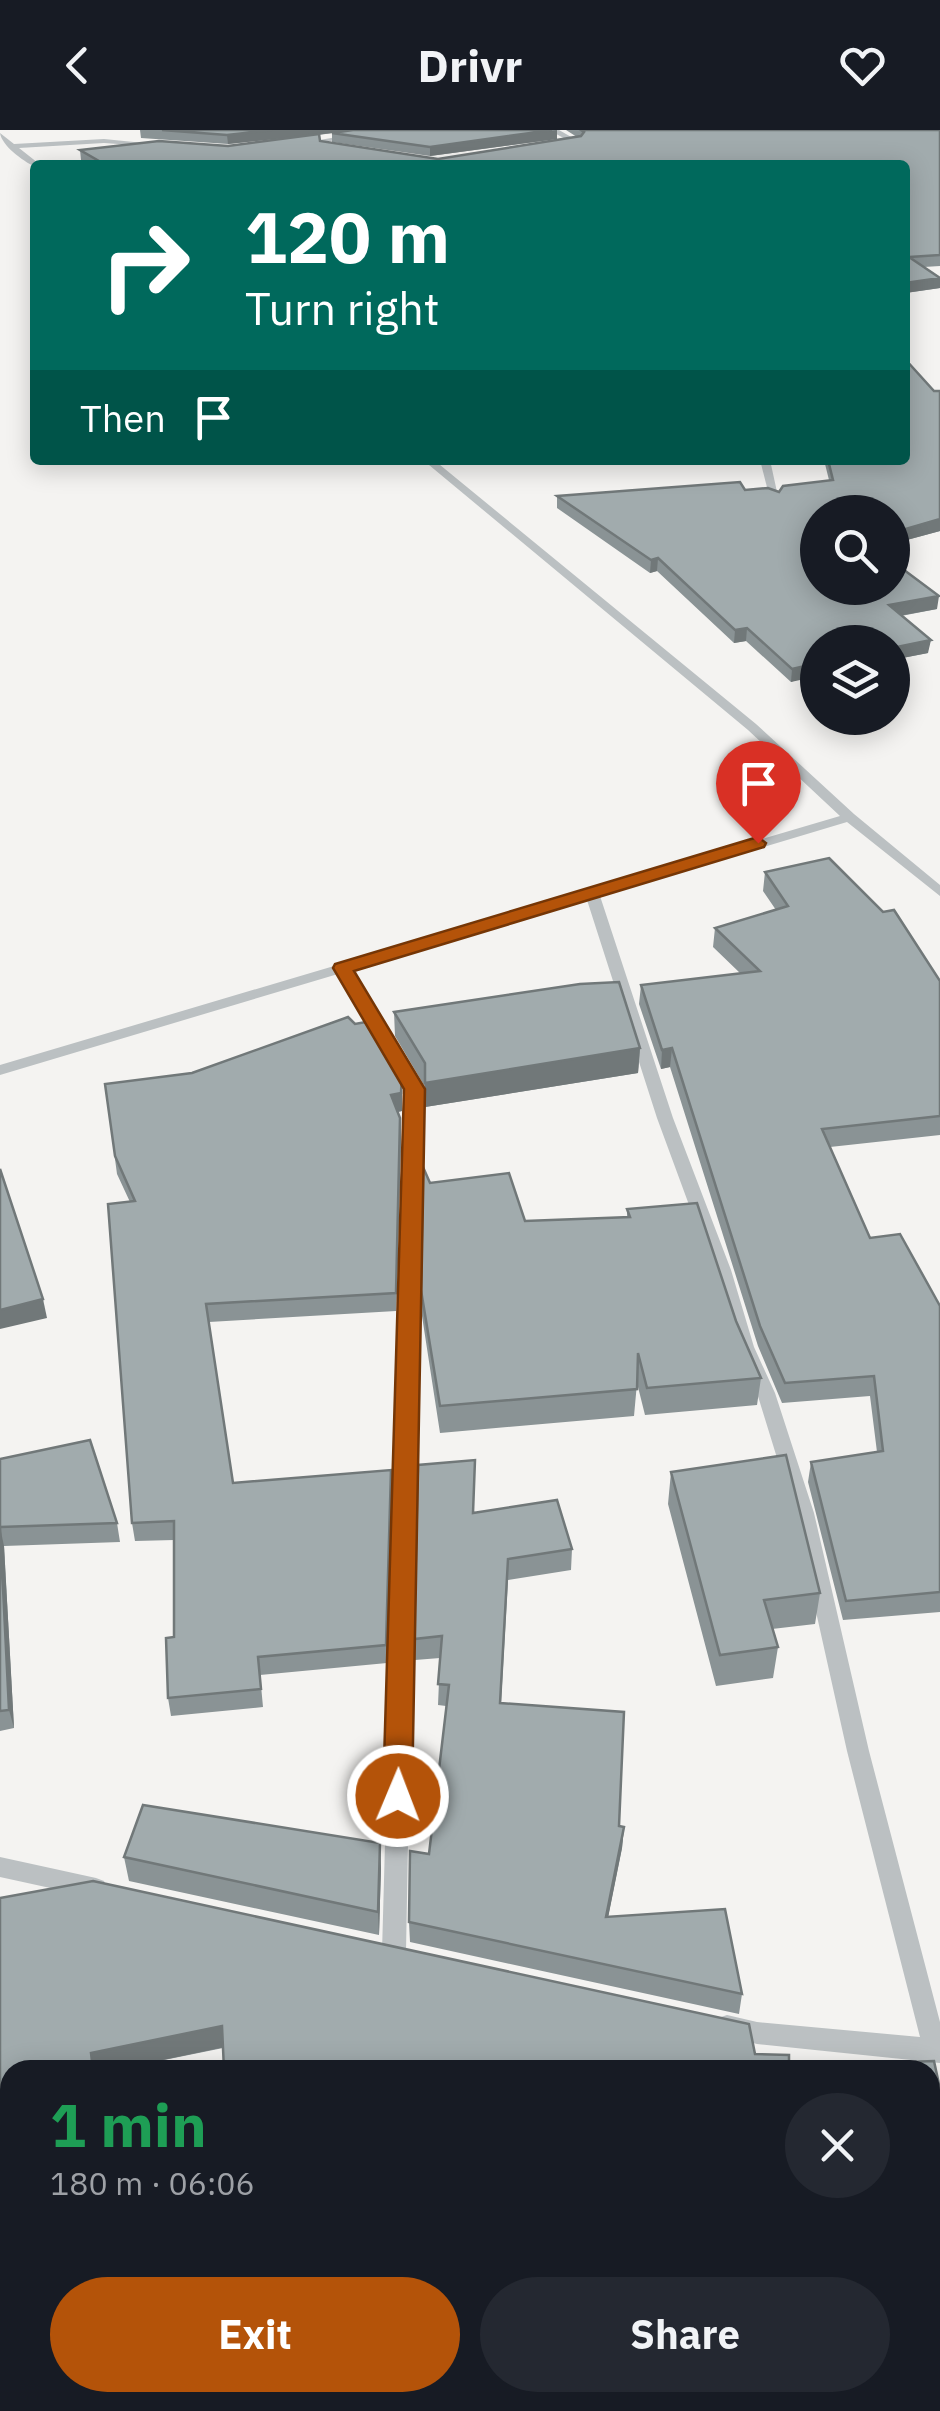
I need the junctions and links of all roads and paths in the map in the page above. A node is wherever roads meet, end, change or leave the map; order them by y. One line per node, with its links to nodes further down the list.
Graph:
1 (393, 130): 6 (street)
2 (553, 130): 10 (street)
3 (140, 132): 5 (street)
4 (0, 135): 8 (street)
5 (104, 141): 8 (street); 9 (street)
6 (301, 144): 7 (street); 11 (street)
7 (282, 145)
8 (10, 146): 12 (street)
9 (179, 146)
10 (554, 147)
11 (346, 150)
12 (30, 161)
13 (440, 465): 16 (street)
14 (766, 465): 15 (street)
15 (775, 499)
16 (849, 817): 17 (street); 18 (street)
17 (940, 892)
18 (592, 893): 19 (street); 25 (street)
19 (342, 968): 20 (street); 23 (street)
20 (0, 1070)
21 (0, 1867): 22 (street)
22 (112, 1892)
23 (394, 1952)
24 (700, 2020): 25 (street)
25 (937, 2050)

